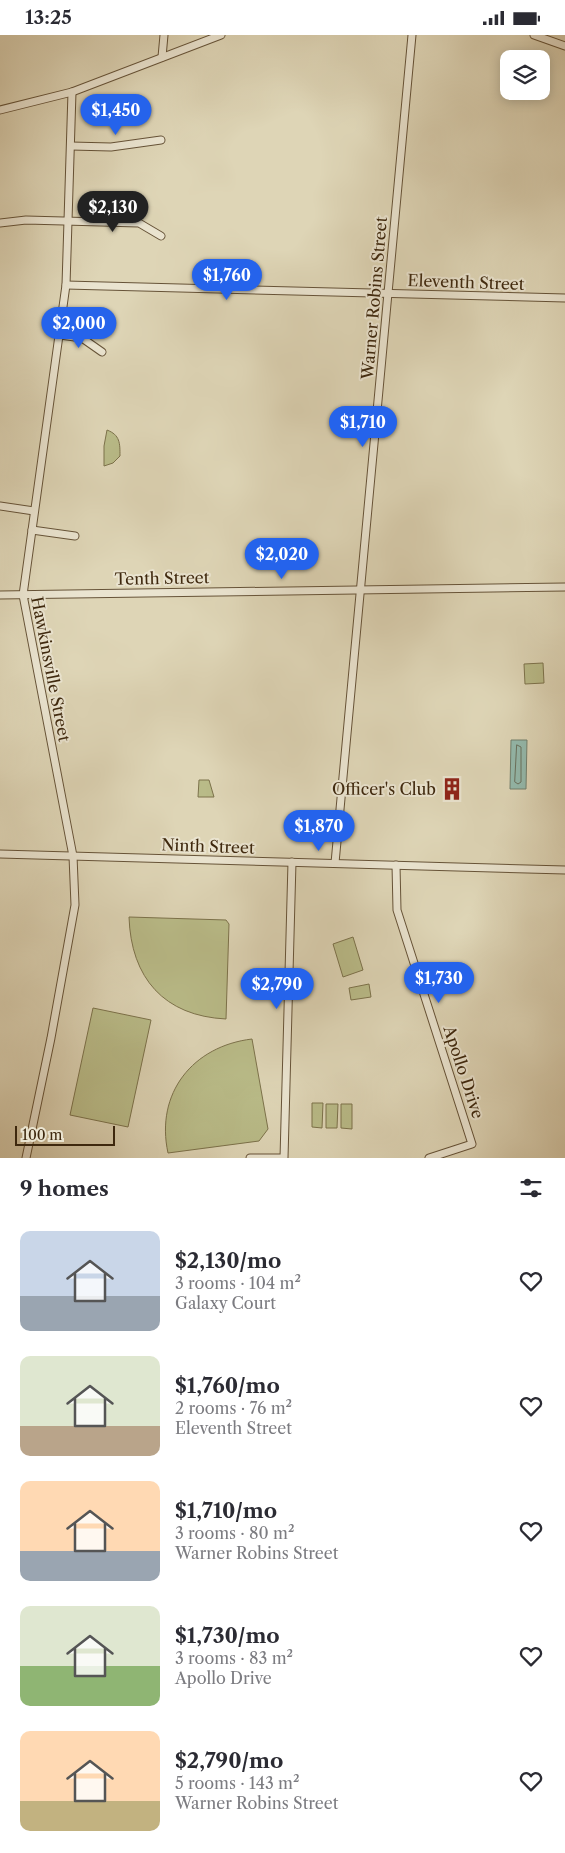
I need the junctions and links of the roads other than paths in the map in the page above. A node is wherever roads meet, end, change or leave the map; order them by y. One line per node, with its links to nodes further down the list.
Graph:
1 (164, 35): 6 (street)
2 (221, 35): 6 (street)
3 (412, 35): 15 (street, Warner Robins Street)
4 (534, 35): 5 (street)
5 (565, 46)
6 (162, 57): 7 (street)
7 (72, 92): 8 (street); 10 (street, Hawkinsville Street)
8 (0, 110)
9 (161, 140): 10 (street)
10 (71, 146): 11 (street, Hawkinsville Street)
11 (69, 220): 12 (street); 13 (street); 14 (street, Hawkinsville Street)
12 (0, 223)
13 (161, 236)
14 (66, 285): 15 (street, Eleventh Street); 17 (street, Hawkinsville Street)
15 (389, 293): 16 (street, Eleventh Street); 24 (street, Warner Robins Street)
16 (565, 299)
17 (60, 335): 18 (street); 20 (street, Hawkinsville Street)
18 (102, 352)
19 (0, 506): 20 (street)
20 (34, 511): 21 (street, Hawkinsville Street)
21 (32, 530): 22 (street); 26 (street, Hawkinsville Street)
22 (75, 536)
23 (565, 587): 24 (street, Tenth Street)
24 (361, 590): 26 (street, Tenth Street); 30 (street, Warner Robins Street)
25 (0, 595): 26 (street, Tenth Street)
26 (23, 595): 28 (street, Hawkinsville Street)
27 (0, 854): 28 (street, Ninth Street)
28 (73, 856): 29 (street, Ninth Street); 33 (street, Hawkinsville Street)
29 (292, 862): 30 (street, Ninth Street); 35 (street)
30 (335, 863): 31 (street, Ninth Street)
31 (396, 865): 32 (street, Ninth Street); 36 (street, Apollo Drive)
32 (565, 870)
33 (26, 1158)
34 (250, 1158): 35 (street)
35 (284, 1158)
36 (429, 1158)

